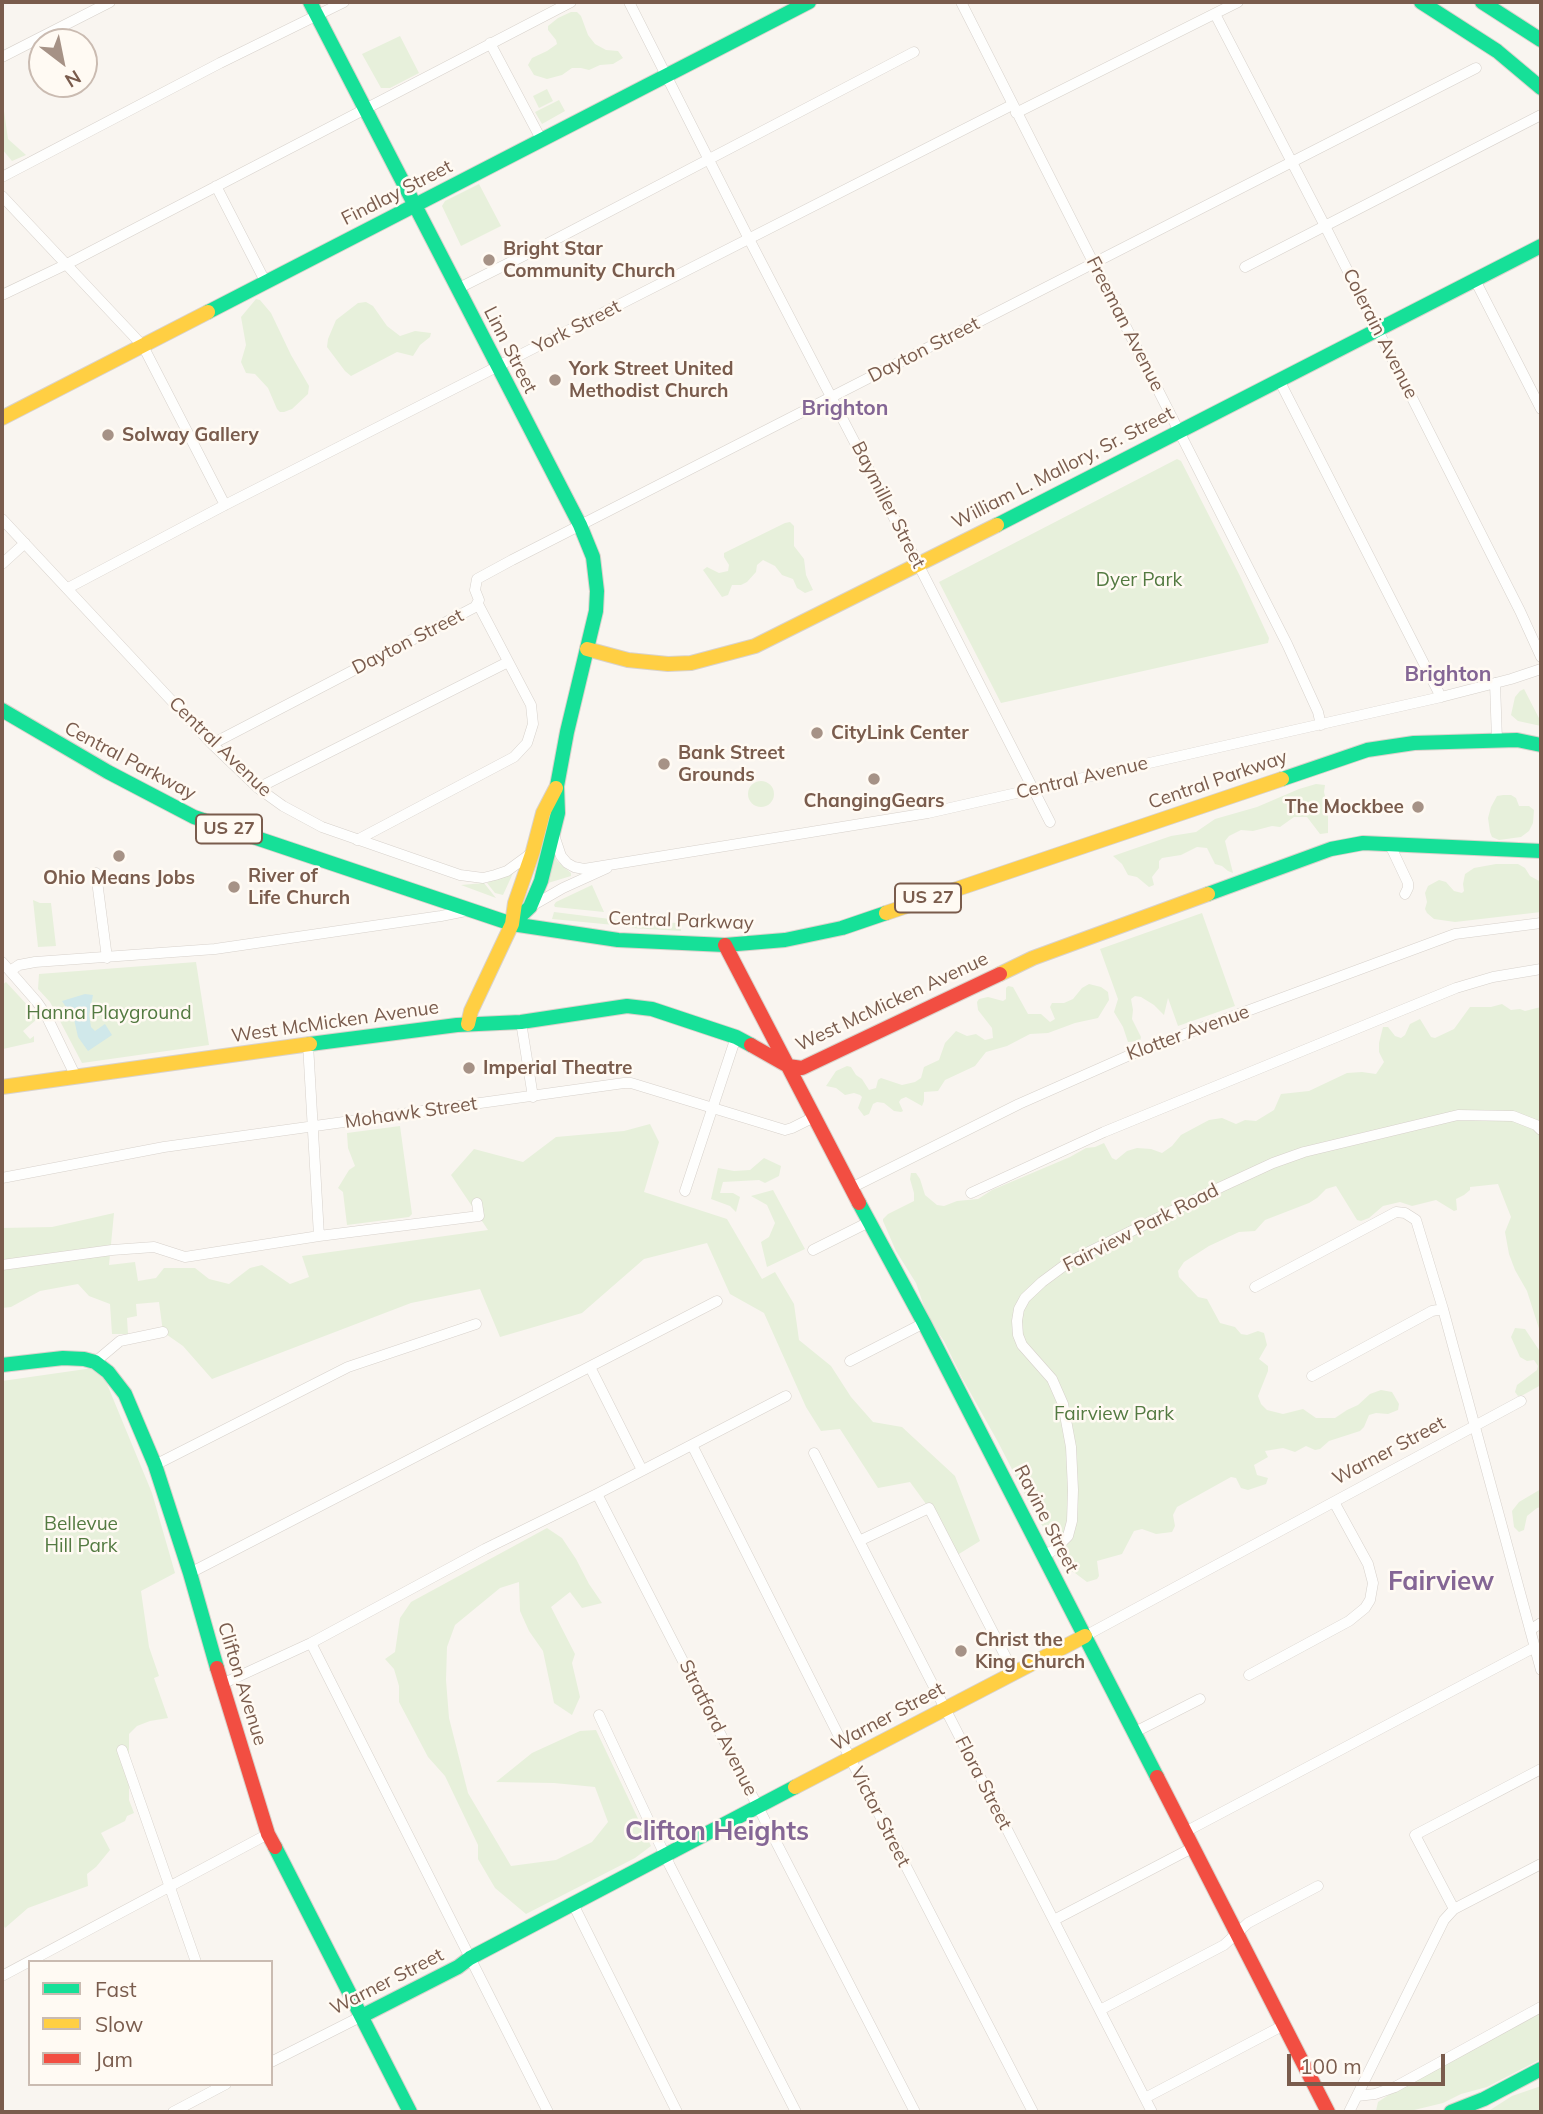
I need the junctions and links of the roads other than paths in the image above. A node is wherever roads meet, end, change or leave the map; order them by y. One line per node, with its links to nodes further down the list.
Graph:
1 (110, 2): 15 (street)
2 (344, 2): 10 (street)
3 (571, 2): 13 (street)
4 (629, 2): 17 (street, Baymiller Street)
5 (809, 2): 17 (main road, Findlay Street)
6 (961, 2): 20 (street, Freeman Avenue)
7 (1238, 2): 11 (street, York Street)
8 (1421, 2): 18 (main road)
9 (1482, 2): 12 (main road)
10 (314, 8): 19 (main road, Linn Street); 25 (street)
11 (1215, 13): 20 (street, York Street); 24 (street, Colerain Avenue)
12 (1541, 40)
13 (490, 43): 19 (street); 22 (street)
14 (914, 52): 23 (street)
15 (2, 57)
16 (1476, 68): 24 (street, Dayton Street)
17 (667, 76): 22 (main road, Findlay Street); 23 (street, Baymiller Street)
18 (1541, 88)
19 (365, 109): 26 (street); 28 (main road, Linn Street)
20 (1014, 109): 30 (street, York Street); 32 (street, Freeman Avenue)
21 (1541, 115): 29 (street)
22 (542, 141): 28 (main road, Findlay Street)
23 (709, 160): 30 (street, Baymiller Street); 37 (street)
24 (1291, 161): 29 (street, Colerain Avenue); 32 (street, Dayton Street)
25 (2, 177)
26 (216, 186): 33 (street); 36 (street)
27 (2, 196): 33 (street)
28 (414, 205): 36 (main road, Findlay Street); 37 (main road, Linn Street)
29 (1325, 226): 34 (street); 39 (street, Colerain Avenue)
30 (749, 239): 41 (street, York Street); 43 (street, Baymiller Street)
31 (1541, 246): 35 (main road, William L. Mallory, Sr. Street)
32 (1093, 263): 43 (street, Dayton Street); 46 (street, Freeman Avenue)
33 (67, 264): 38 (street); 40 (street)
34 (1245, 267)
35 (1475, 280): 39 (main road, William L. Mallory, Sr. Street); 44 (street)
36 (266, 283): 40 (main road, Findlay Street)
37 (457, 289): 41 (main road, Linn Street)
38 (2, 295)
39 (1377, 330): 42 (main road, William L. Mallory, Sr. Street); 56 (street, Colerain Avenue)
40 (143, 345): 45 (main road, Findlay Street); 47 (street)
41 (497, 367): 47 (street, York Street); 49 (main road, Linn Street)
42 (1279, 380): 46 (main road, William L. Mallory, Sr. Street); 60 (street)
43 (832, 397): 49 (street, Dayton Street); 52 (street, Baymiller Street)
44 (1541, 409)
45 (2, 418)
46 (1180, 430): 52 (main road, William L. Mallory, Sr. Street); 62 (street, Freeman Avenue)
47 (225, 505): 53 (street, York Street)
48 (2, 519): 50 (street, Central Avenue)
49 (580, 525): 54 (street, Dayton Street); 55 (main road, Linn Street)
50 (25, 543): 51 (street); 53 (street, Central Avenue)
51 (2, 564)
52 (918, 564): 55 (main road, William L. Mallory, Sr. Street); 68 (street, Baymiller Street)
53 (68, 588): 64 (street, Central Avenue)
54 (478, 604): 57 (street); 64 (street, Dayton Street)
55 (587, 649): 66 (main road, Linn Street)
56 (1541, 657)
57 (508, 662): 67 (street); 71 (street)
58 (1541, 669): 59 (street, Central Avenue)
59 (1495, 683): 60 (street, Central Avenue); 63 (street)
60 (1441, 697): 62 (street, Central Avenue)
61 (2, 710): 79 (main road, Central Parkway / US 27)
62 (1321, 725): 68 (street, Central Avenue)
63 (1497, 740): 65 (main road, Central Parkway / US 27); 82 (main road, Central Parkway / US 27)
64 (212, 744): 67 (street, Central Avenue)
65 (1541, 745)
66 (557, 786): 70 (main road); 73 (main road)
67 (258, 788): 71 (street, Central Avenue)
68 (1034, 789): 69 (street, Baymiller Street); 75 (street, Central Avenue)
69 (1050, 822)
70 (554, 831): 75 (street, Central Avenue); 78 (main road)
71 (357, 840): 73 (street, Central Avenue)
72 (1390, 845): 74 (main road, West McMicken Avenue); 77 (street); 91 (main road, West McMicken Avenue)
73 (533, 851): 81 (main road)
74 (1541, 851)
75 (617, 864): 78 (street, Central Avenue)
76 (96, 873): 83 (street)
77 (1405, 894)
78 (530, 907): 81 (main road)
79 (472, 910): 81 (main road, Central Parkway / US 27); 83 (street)
80 (1541, 923): 100 (street, Klotter Avenue)
81 (512, 924): 82 (main road, Central Parkway / US 27); 88 (main road)
82 (725, 945): 91 (main road, Ravine Street)
83 (107, 958): 86 (street)
84 (2, 962): 86 (street)
85 (1541, 969): 102 (street)
86 (10, 971): 92 (street)
87 (521, 1022): 88 (main road, West McMicken Avenue); 89 (main road, West McMicken Avenue); 94 (street)
88 (468, 1024): 90 (main road, West McMicken Avenue)
89 (736, 1037): 91 (main road, West McMicken Avenue); 95 (street)
90 (308, 1044): 92 (main road, West McMicken Avenue); 97 (street)
91 (788, 1066): 96 (main road, Ravine Street)
92 (76, 1077): 93 (main road, West McMicken Avenue)
93 (2, 1087)
94 (533, 1097): 95 (street, Mohawk Street); 97 (street, Mohawk Street)
95 (712, 1109): 96 (street, Mohawk Street); 101 (street)
96 (814, 1117): 100 (main road, Ravine Street)
97 (313, 1126): 99 (street, Mohawk Street); 105 (street)
98 (1541, 1130): 129 (street, Fairview Park Road)
99 (2, 1178)
100 (851, 1188): 104 (main road, Ravine Street)
101 (685, 1191)
102 (971, 1193)
103 (477, 1203): 105 (street)
104 (869, 1222): 106 (street); 111 (main road, Ravine Street)
105 (319, 1236): 107 (street)
106 (813, 1250)
107 (2, 1265)
108 (1255, 1287): 110 (street)
109 (717, 1301): 117 (street)
110 (1443, 1309): 118 (street); 121 (street)
111 (924, 1323): 114 (street); 129 (main road, Ravine Street)
112 (476, 1324): 124 (street)
113 (163, 1332): 115 (street)
114 (850, 1361)
115 (95, 1362): 116 (main road); 124 (main road, Clifton Avenue)
116 (2, 1365)
117 (590, 1367): 125 (street); 130 (street)
118 (1312, 1376)
119 (786, 1396): 122 (street)
120 (1521, 1401): 121 (street, Warner Street)
121 (1475, 1427): 127 (street, Warner Street); 132 (street)
122 (692, 1445): 125 (street); 145 (street, Victor Street)
123 (814, 1453): 128 (street, Flora Street)
124 (155, 1465): 130 (main road, Clifton Avenue)
125 (642, 1469): 126 (street)
126 (597, 1494): 134 (street); 147 (street, Stratford Avenue)
127 (1334, 1502): 133 (street, Warner Street); 138 (street)
128 (859, 1541): 137 (street); 141 (street, Flora Street)
129 (1043, 1556): 133 (main road, Ravine Street)
130 (190, 1573): 139 (main road, Clifton Avenue)
131 (1541, 1623): 132 (street)
132 (1530, 1630): 135 (street)
133 (1084, 1636): 137 (main road, Warner Street); 143 (main road, Ravine Street)
134 (311, 1643): 139 (street); 159 (street)
135 (1535, 1647): 136 (street); 148 (street)
136 (1541, 1670)
137 (1014, 1673): 141 (main road, Warner Street)
138 (1249, 1675)
139 (222, 1684): 149 (main road, Clifton Avenue)
140 (1200, 1699): 143 (street)
141 (945, 1709): 145 (main road, Warner Street); 157 (street, Flora Street)
142 (599, 1715): 151 (street)
143 (1136, 1732): 148 (main road, Ravine Street)
144 (122, 1749): 154 (street)
145 (850, 1758): 147 (main road, Warner Street); 179 (street, Victor Street)
146 (1541, 1769): 156 (street)
147 (758, 1806): 151 (main road, Warner Street); 178 (street, Stratford Avenue)
148 (1185, 1832): 150 (main road, Ravine Street)
149 (268, 1834): 154 (street); 166 (main road, Clifton Avenue)
150 (1192, 1848): 157 (street); 158 (main road, Ravine Street)
151 (665, 1855): 155 (main road, Warner Street); 177 (street)
152 (1541, 1864): 156 (street)
153 (1318, 1886): 158 (street)
154 (170, 1887): 160 (street); 161 (street)
155 (573, 1904): 159 (main road, Warner Street); 176 (street)
156 (1454, 1909): 171 (street)
157 (1054, 1920): 165 (street, Flora Street)
158 (1236, 1933): 165 (street); 167 (main road, Ravine Street)
159 (470, 1958): 166 (main road, Warner Street); 175 (street)
160 (32, 1960)
161 (195, 1960)
162 (28, 1962): 163 (street)
163 (2, 1976)
164 (1541, 2007): 171 (street)
165 (1100, 2010): 172 (street, Flora Street)
166 (362, 2016): 168 (street, Warner Street); 174 (main road, Clifton Avenue)
167 (1284, 2025): 172 (street); 181 (main road, Ravine Street)
168 (273, 2061)
169 (1541, 2068): 183 (main road)
170 (222, 2086): 173 (street)
171 (1357, 2095): 182 (street)
172 (1145, 2098): 180 (street, Flora Street)
173 (173, 2112)
174 (410, 2112)
175 (548, 2112)
176 (677, 2112)
177 (796, 2112)
178 (915, 2112)
179 (1033, 2112)
180 (1152, 2112)
181 (1328, 2112)
182 (1349, 2112)
183 (1451, 2112)

